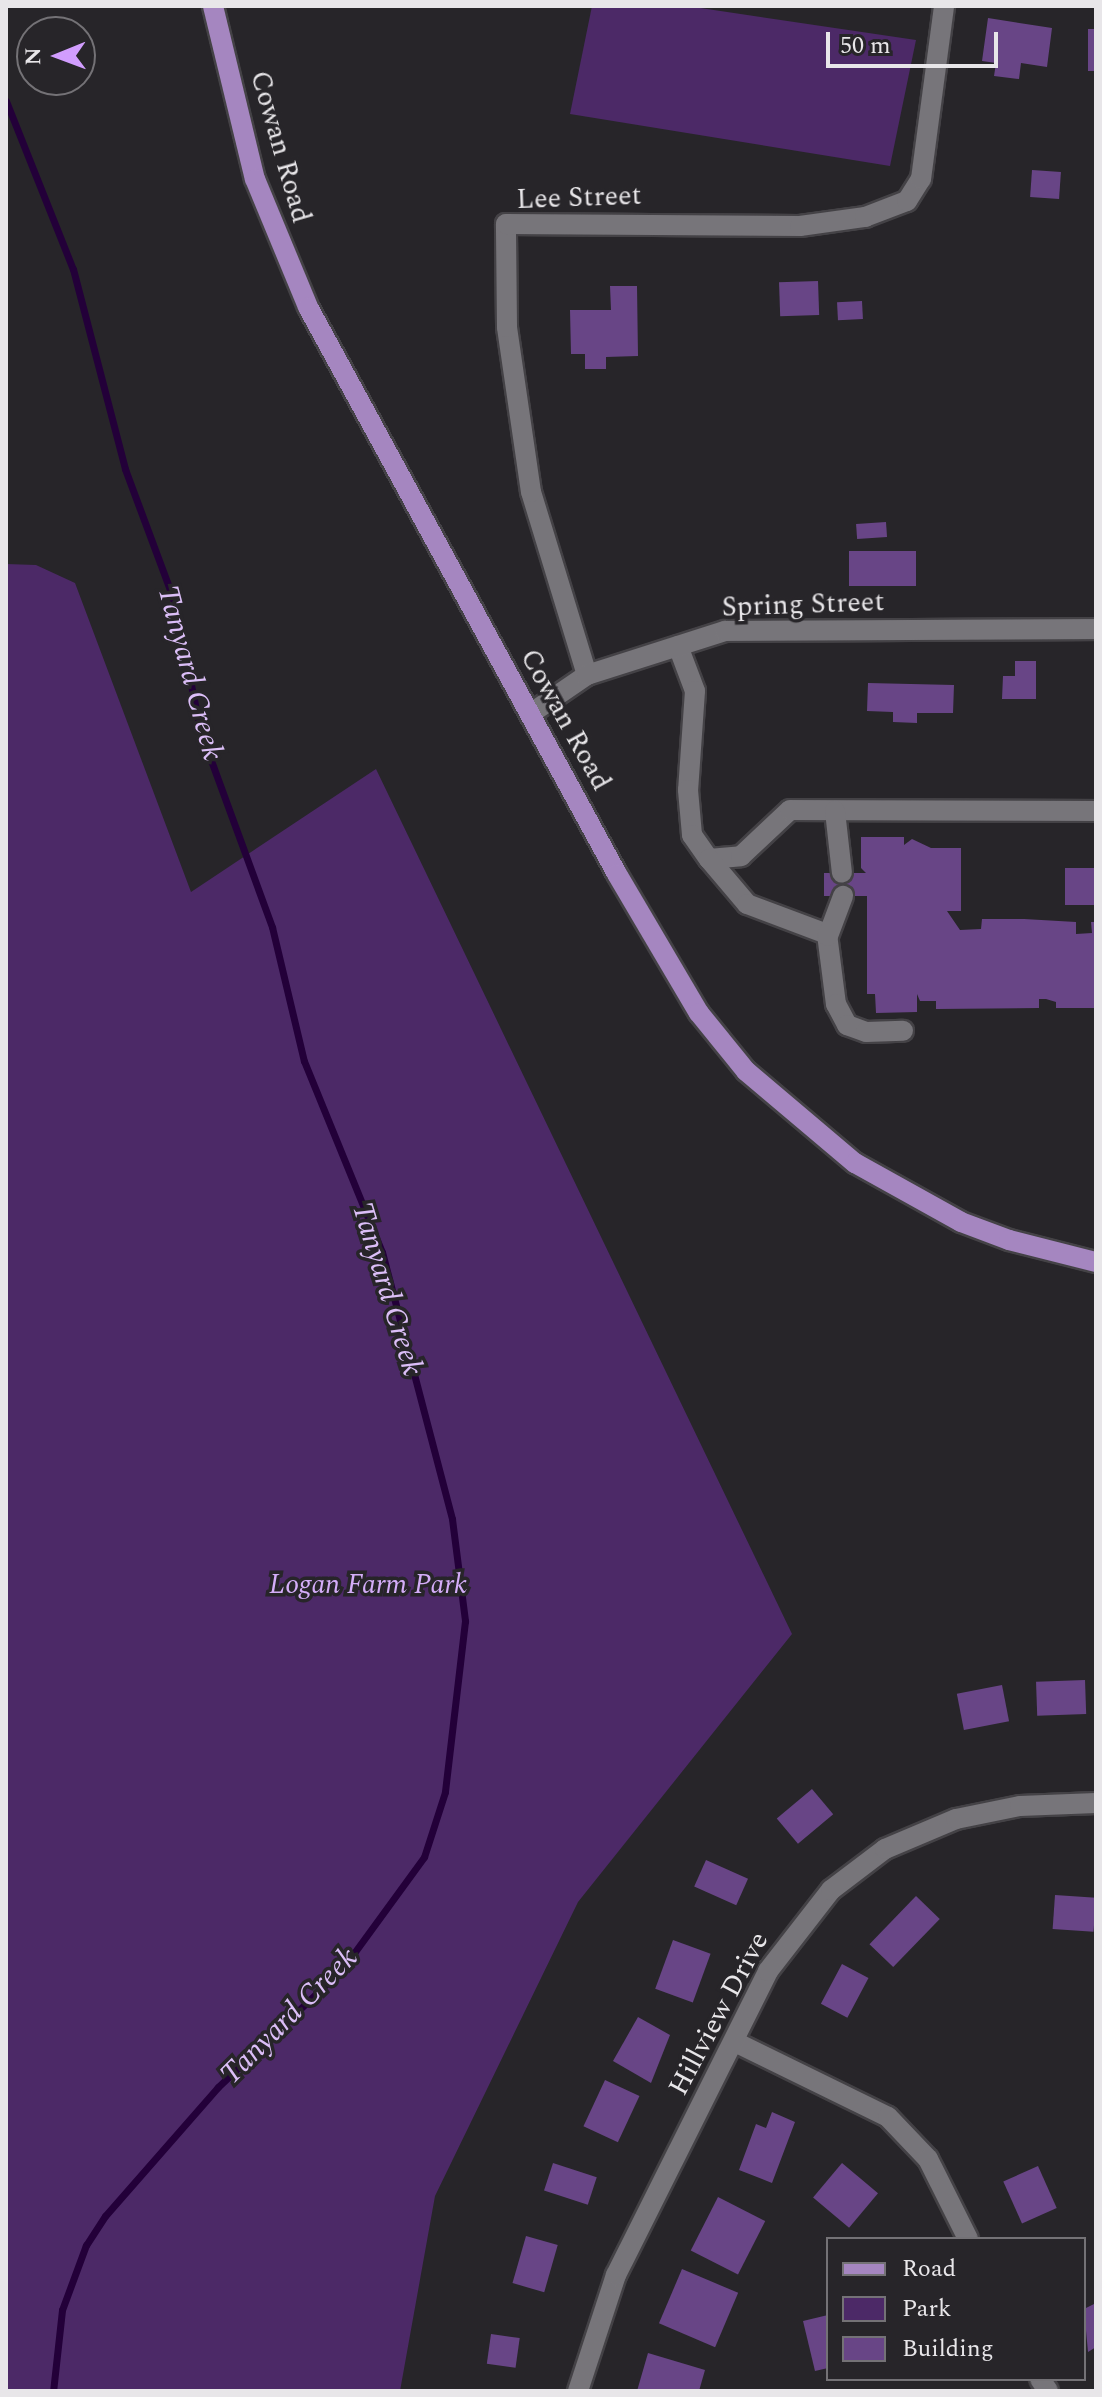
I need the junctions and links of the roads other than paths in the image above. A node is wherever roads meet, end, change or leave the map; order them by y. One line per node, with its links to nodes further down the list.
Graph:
1 (213, 6): 6 (main road, Cowan Road)
2 (944, 6): 5 (street, Lee Street)
3 (1096, 629): 4 (street, Spring Street)
4 (678, 646): 5 (street, Spring Street); 9 (street)
5 (587, 675): 6 (street, Spring Street)
6 (530, 714): 14 (main road, Cowan Road)
7 (835, 811): 8 (street); 9 (street); 10 (street)
8 (1096, 811)
9 (709, 859): 12 (street)
10 (842, 873)
11 (843, 896): 12 (street)
12 (828, 936): 13 (street)
13 (903, 1031)
14 (1096, 1262)
15 (1096, 1803): 16 (street, Hillview Drive)
16 (735, 2042): 17 (street); 18 (street, Hillview Drive)
17 (967, 2237)
18 (578, 2391)

